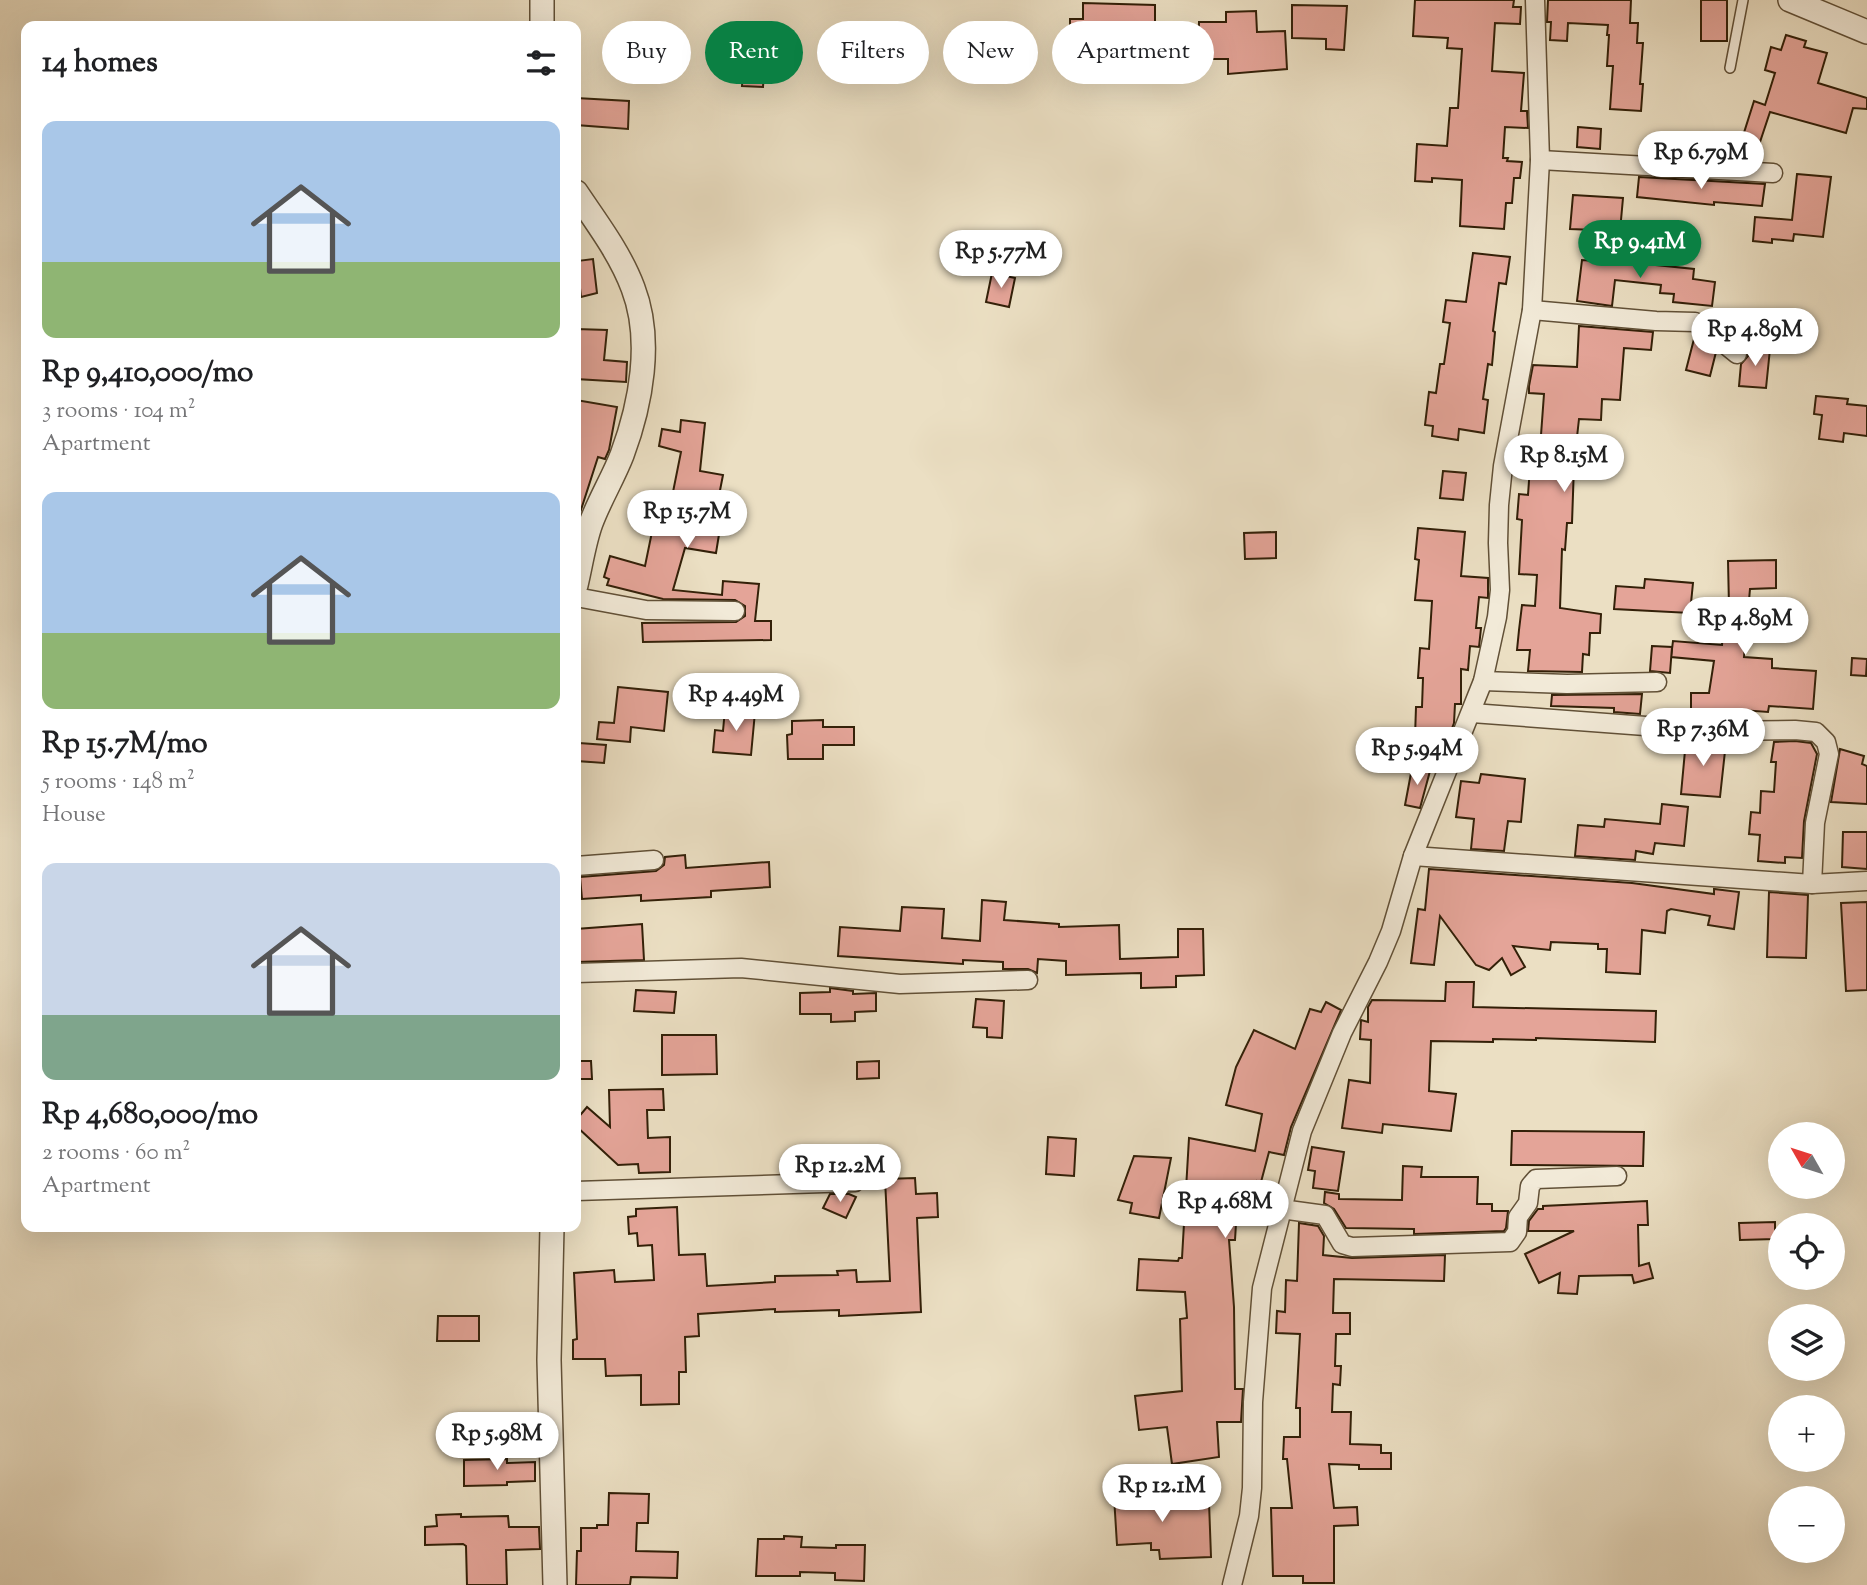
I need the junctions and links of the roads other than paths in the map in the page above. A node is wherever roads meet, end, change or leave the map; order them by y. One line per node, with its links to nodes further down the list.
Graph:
1 (542, 0): 5 (street)
2 (1535, 0): 8 (street)
3 (1743, 0): 7 (lane)
4 (1790, 0): 6 (street)
5 (542, 21)
6 (1867, 32)
7 (1730, 68)
8 (1540, 160): 9 (street); 11 (street)
9 (1773, 173)
10 (581, 200): 13 (street)
11 (1532, 310): 12 (street); 16 (street)
12 (1738, 354)
13 (581, 564)
14 (581, 598): 15 (street)
15 (735, 611)
16 (1483, 681): 17 (street); 18 (street)
17 (1657, 682)
18 (1472, 713): 19 (street); 23 (street)
19 (1413, 856): 23 (street); 29 (street)
20 (654, 860): 21 (street)
21 (581, 866)
22 (1867, 881): 23 (street)
23 (1812, 884)
24 (581, 973): 25 (street)
25 (1028, 980)
26 (1617, 1176): 29 (street)
27 (855, 1182): 28 (street)
28 (581, 1191)
29 (1281, 1209): 32 (street)
30 (552, 1232): 31 (street)
31 (555, 1585)
32 (1232, 1585)

